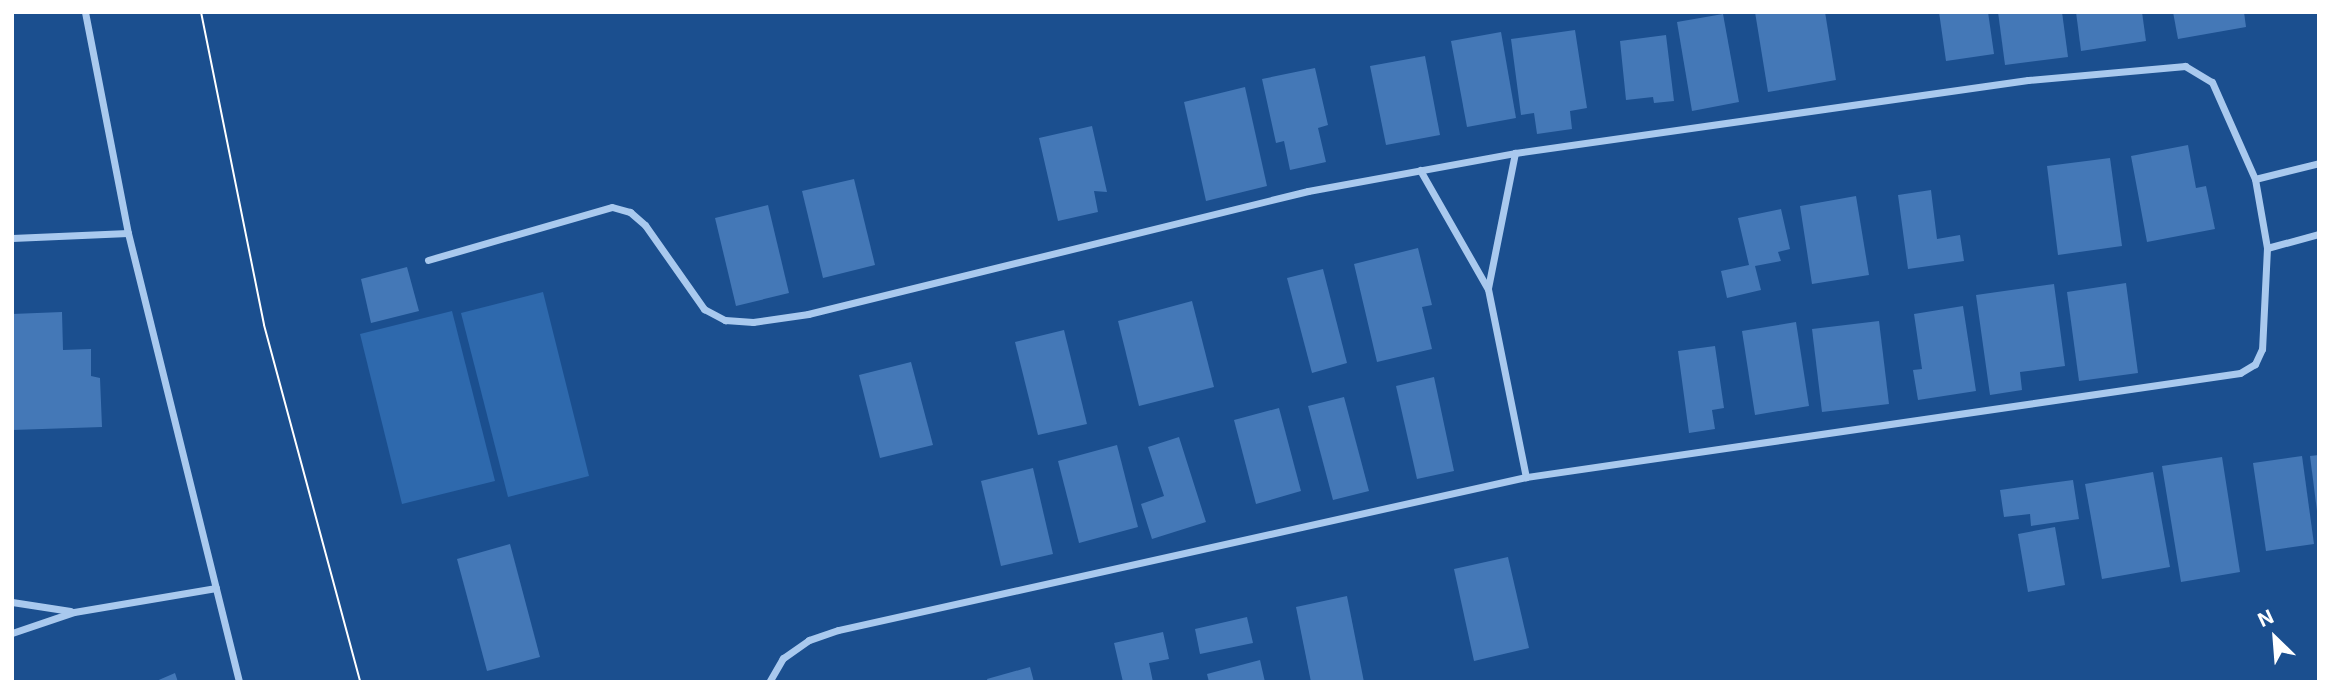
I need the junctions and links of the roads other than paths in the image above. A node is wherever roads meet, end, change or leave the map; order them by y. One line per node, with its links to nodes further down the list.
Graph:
1 (85, 12): 6 (street)
2 (1515, 153): 4 (street); 5 (street); 11 (street)
3 (2319, 163): 5 (street)
4 (1420, 170): 10 (street); 11 (street)
5 (2255, 179): 9 (street)
6 (128, 233): 8 (street); 13 (street)
7 (2319, 234): 9 (street)
8 (12, 238)
9 (2267, 248): 12 (street)
10 (429, 260)
11 (1488, 289): 12 (street)
12 (1526, 477): 18 (street)
13 (216, 588): 15 (street); 17 (street)
14 (12, 602): 15 (street)
15 (74, 612): 16 (street)
16 (12, 633)
17 (239, 682)
18 (769, 682)

